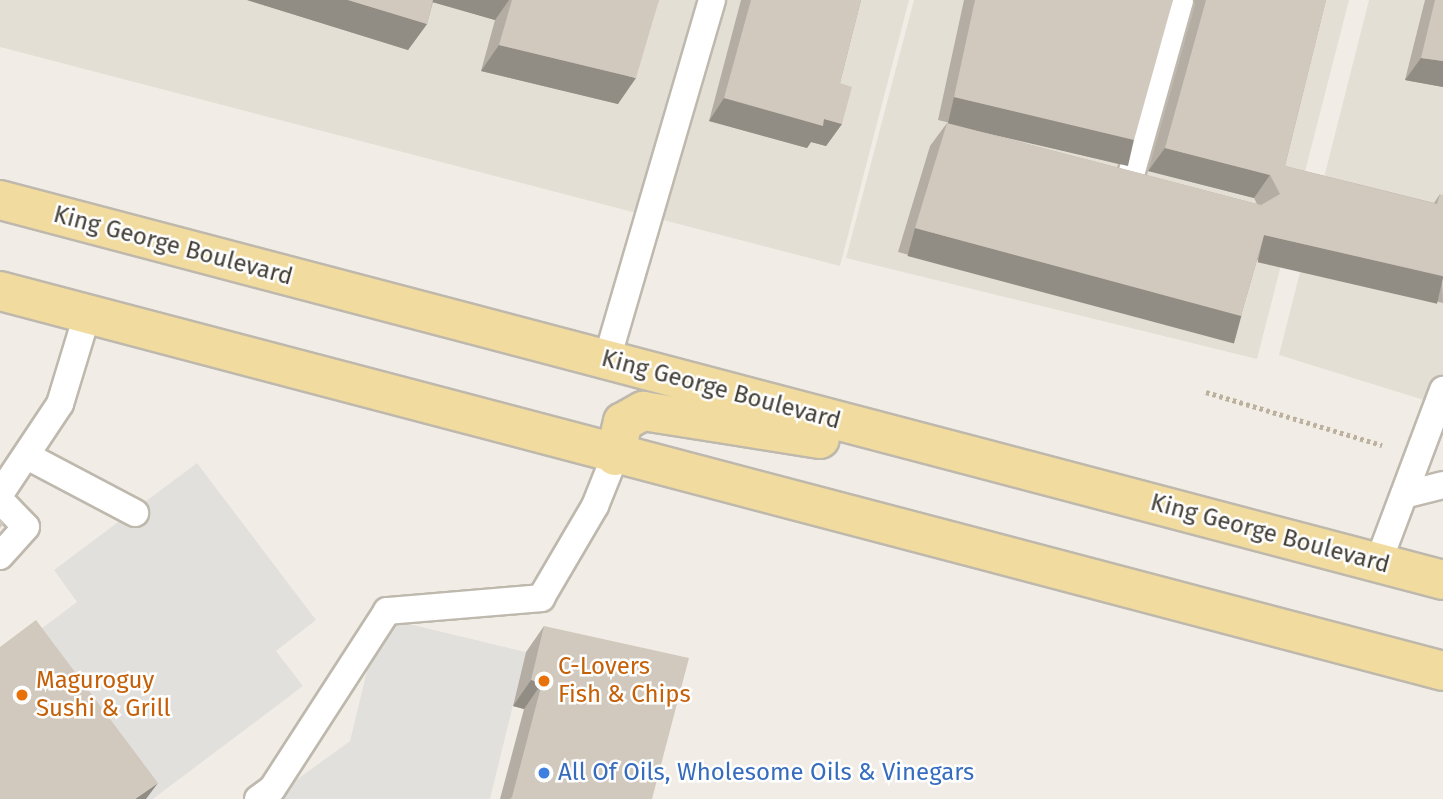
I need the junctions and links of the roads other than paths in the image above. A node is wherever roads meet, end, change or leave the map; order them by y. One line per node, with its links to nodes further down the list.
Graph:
1 (712, 0): 9 (lane)
2 (1180, 0): 4 (lane)
3 (1102, 176): 4 (lane)
4 (1129, 183): 5 (lane)
5 (1156, 189)
6 (0, 200): 9 (main road, King George Boulevard)
7 (0, 291): 8 (main road)
8 (87, 314): 11 (main road); 12 (lane)
9 (607, 359): 13 (main road, King George Boulevard)
10 (1443, 390): 16 (lane)
11 (615, 456): 13 (main road); 22 (main road); 23 (lane)
12 (29, 457): 15 (lane); 18 (lane)
13 (1012, 468): 20 (main road, King George Boulevard)
14 (1443, 485): 16 (lane)
15 (0, 494)
16 (1404, 495): 20 (lane)
17 (0, 500): 19 (lane)
18 (135, 513)
19 (0, 556)
20 (1378, 563): 21 (main road, King George Boulevard)
21 (1443, 580)
22 (1443, 671)
23 (258, 799)

